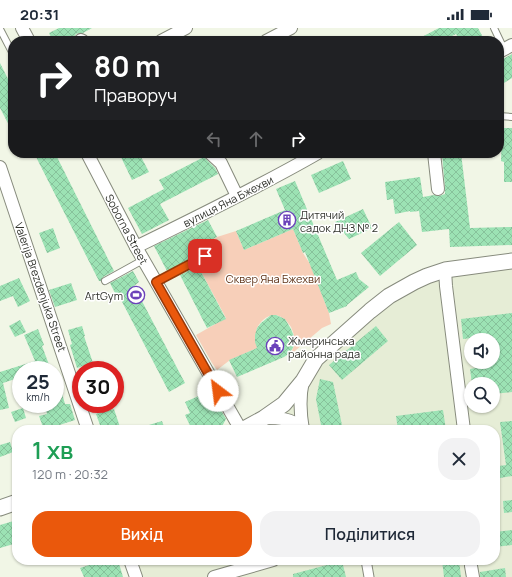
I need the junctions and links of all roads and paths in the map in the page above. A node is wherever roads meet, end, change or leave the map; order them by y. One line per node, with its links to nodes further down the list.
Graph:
1 (186, 28): 4 (street)
2 (291, 28): 5 (street)
3 (0, 29): 6 (lane)
4 (171, 36)
5 (276, 36)
6 (8, 44)
7 (90, 158): 14 (street, Soborna Street)
8 (216, 158): 13 (street)
9 (309, 158): 13 (street, вулиця Яна Бжехви)
10 (435, 158): 12 (street)
11 (0, 167): 23 (street, Valerija Brezdenjuka Street)
12 (438, 189)
13 (237, 196): 14 (street, вулиця Яна Бжехви)
14 (136, 247): 16 (street, Soborna Street)
15 (205, 256): 20 (lane)
16 (143, 260): 19 (lane); 20 (street, Soborna Street)
17 (512, 261): 18 (street)
18 (445, 270): 21 (street); 28 (street)
19 (105, 281)
20 (156, 282): 24 (street, Soborna Street)
21 (303, 381): 22 (street); 27 (street)
22 (264, 418): 25 (street); 26 (street)
23 (86, 425)
24 (239, 425)
25 (251, 425)
26 (298, 425)
27 (302, 425)
28 (463, 425)
29 (12, 504): 30 (street)
30 (0, 508)
31 (132, 565): 34 (street)
32 (256, 565): 35 (street)
33 (367, 565): 36 (street)
34 (136, 577)
35 (214, 577)
36 (369, 577)

